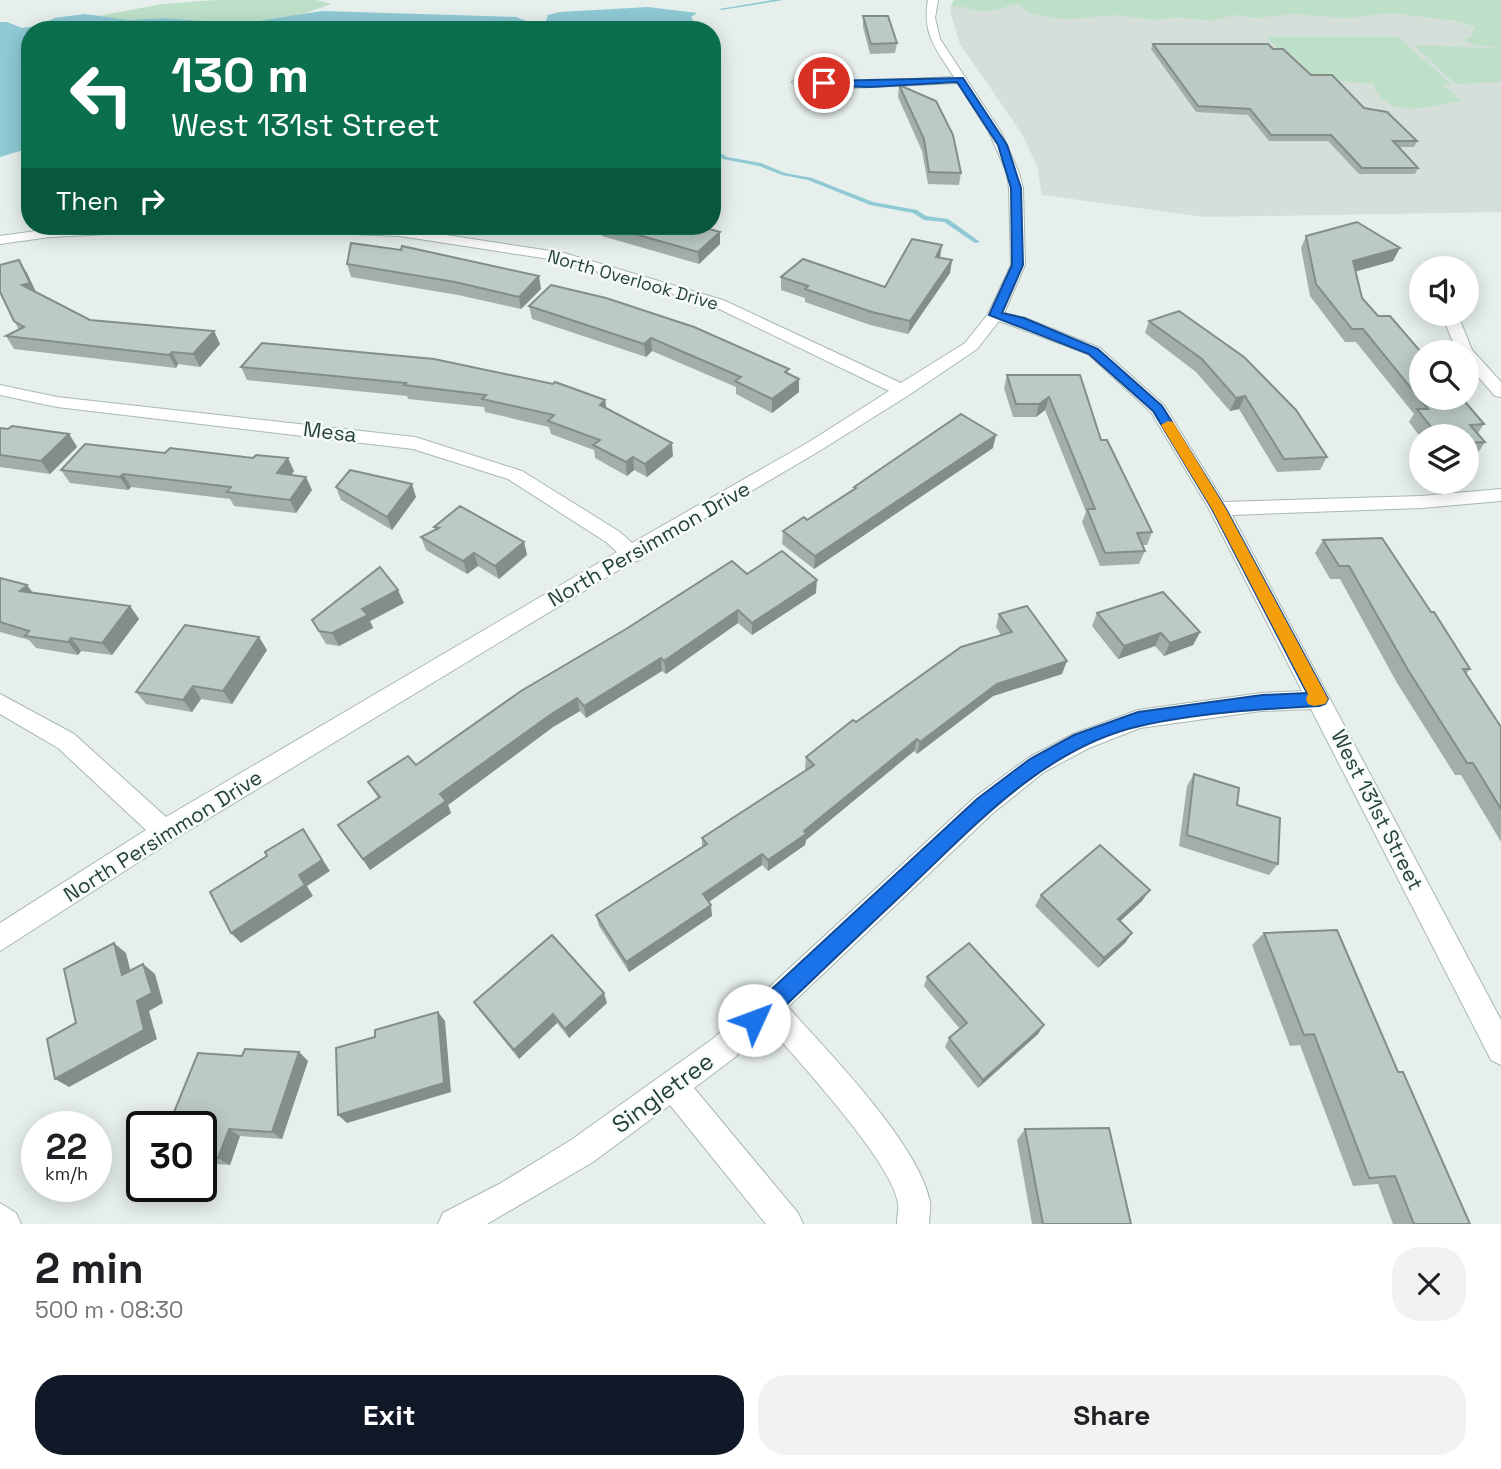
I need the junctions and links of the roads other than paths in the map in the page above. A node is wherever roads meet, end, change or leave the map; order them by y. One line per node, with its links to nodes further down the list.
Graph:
1 (933, 0): 2 (street, North Persimmon Drive)
2 (960, 80): 3 (street); 7 (street, North Persimmon Drive)
3 (798, 82)
4 (36, 235): 6 (street)
5 (420, 235): 10 (street, North Overlook Drive)
6 (0, 240)
7 (995, 315): 10 (street, North Persimmon Drive); 13 (street, West 131st Street)
8 (1479, 367): 11 (street)
9 (0, 390): 14 (street, Mesa)
10 (903, 391): 14 (street, North Persimmon Drive)
11 (1501, 392)
12 (1501, 495): 13 (street)
13 (1219, 509): 15 (street, West 131st Street)
14 (633, 555): 17 (street, North Persimmon Drive)
15 (1319, 699): 19 (street, Singletree); 20 (street, West 131st Street)
16 (0, 703): 17 (street)
17 (164, 832): 18 (street, North Persimmon Drive)
18 (0, 938)
19 (769, 1006): 21 (street, Singletree); 26 (street)
20 (1501, 1049)
21 (673, 1086): 24 (street, Singletree); 25 (street)
22 (0, 1219): 23 (street)
23 (5, 1224)
24 (454, 1224)
25 (787, 1224)
26 (913, 1224)

